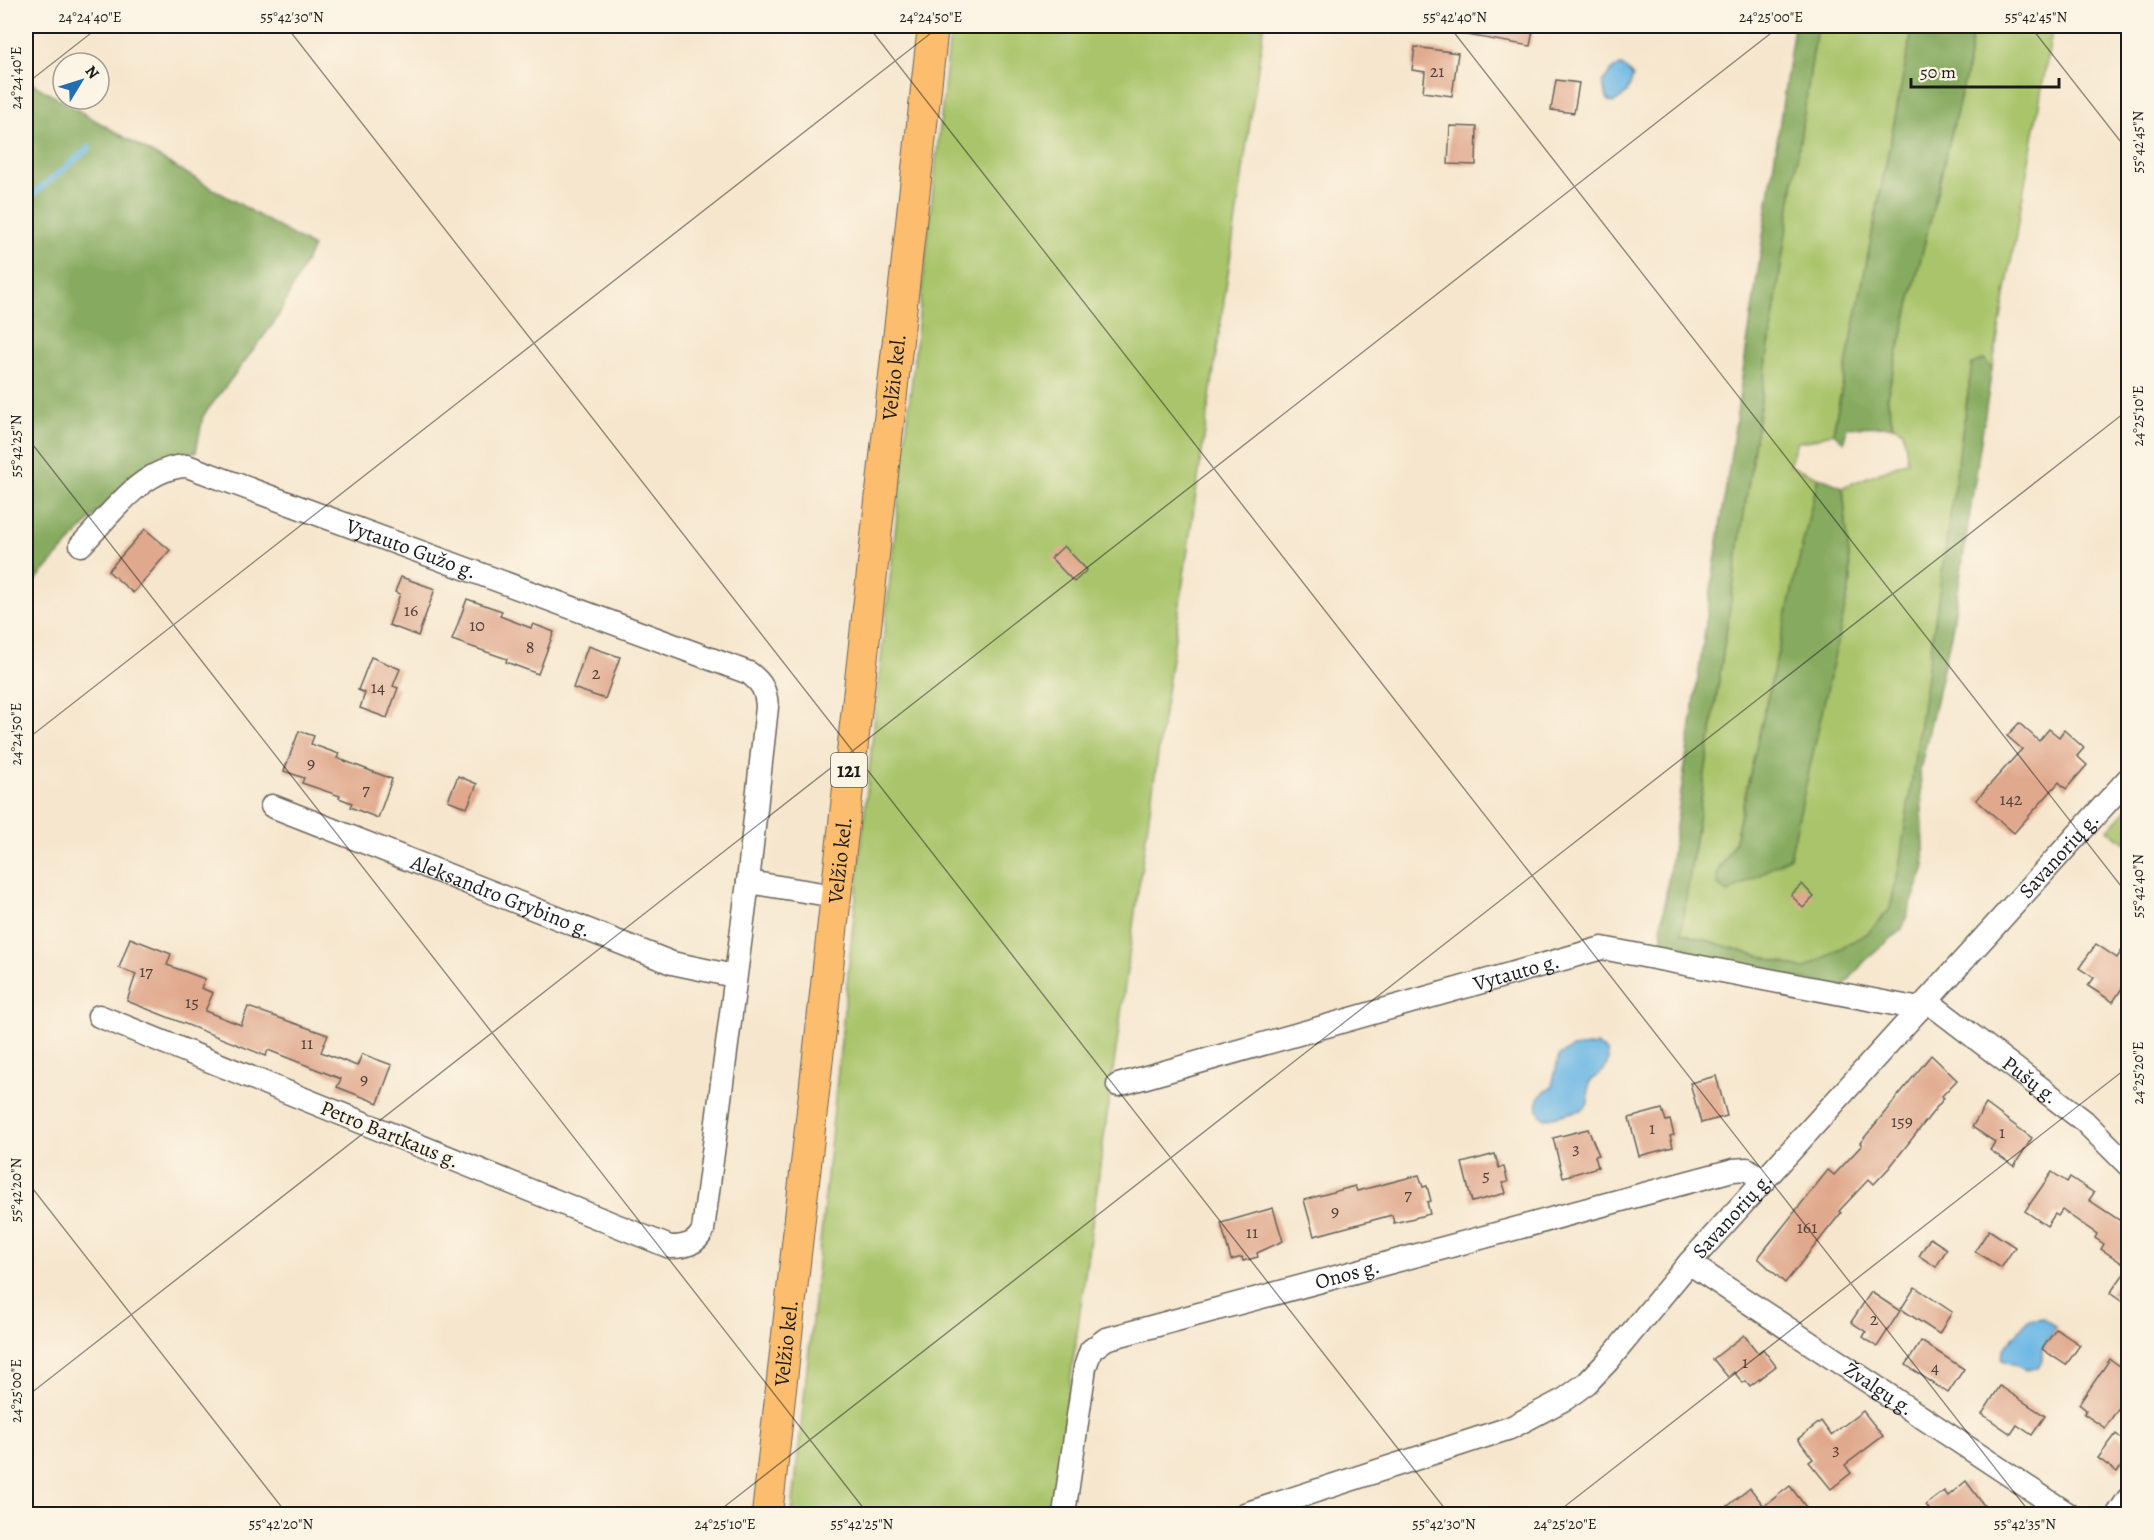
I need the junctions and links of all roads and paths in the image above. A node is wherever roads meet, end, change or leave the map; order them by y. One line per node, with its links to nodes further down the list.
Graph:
1 (933, 26): 6 (main road, Velžio kel. / 121)
2 (81, 545): 5 (street, Vytauto Gužo g.)
3 (2128, 779): 8 (street, Savanorių g.)
4 (272, 806): 7 (street, Aleksandro Grybino g.)
5 (748, 882): 6 (street); 7 (street)
6 (835, 896): 15 (main road, Velžio kel. / 121)
7 (734, 976): 9 (street, Petro Bartkaus g.)
8 (1924, 1005): 10 (street, Vytauto g.); 11 (street, Pušų g.); 12 (street, Savanorių g.)
9 (99, 1016)
10 (1118, 1085)
11 (2128, 1165)
12 (1764, 1182): 13 (street, Savanorių g.); 16 (street, Onos g.)
13 (1689, 1263): 17 (street, Savanorių g.); 18 (street, Žvalgų g.)
14 (2128, 1499): 19 (street)
15 (766, 1515)
16 (1064, 1515)
17 (1245, 1515)
18 (2068, 1515)
19 (2118, 1515)

